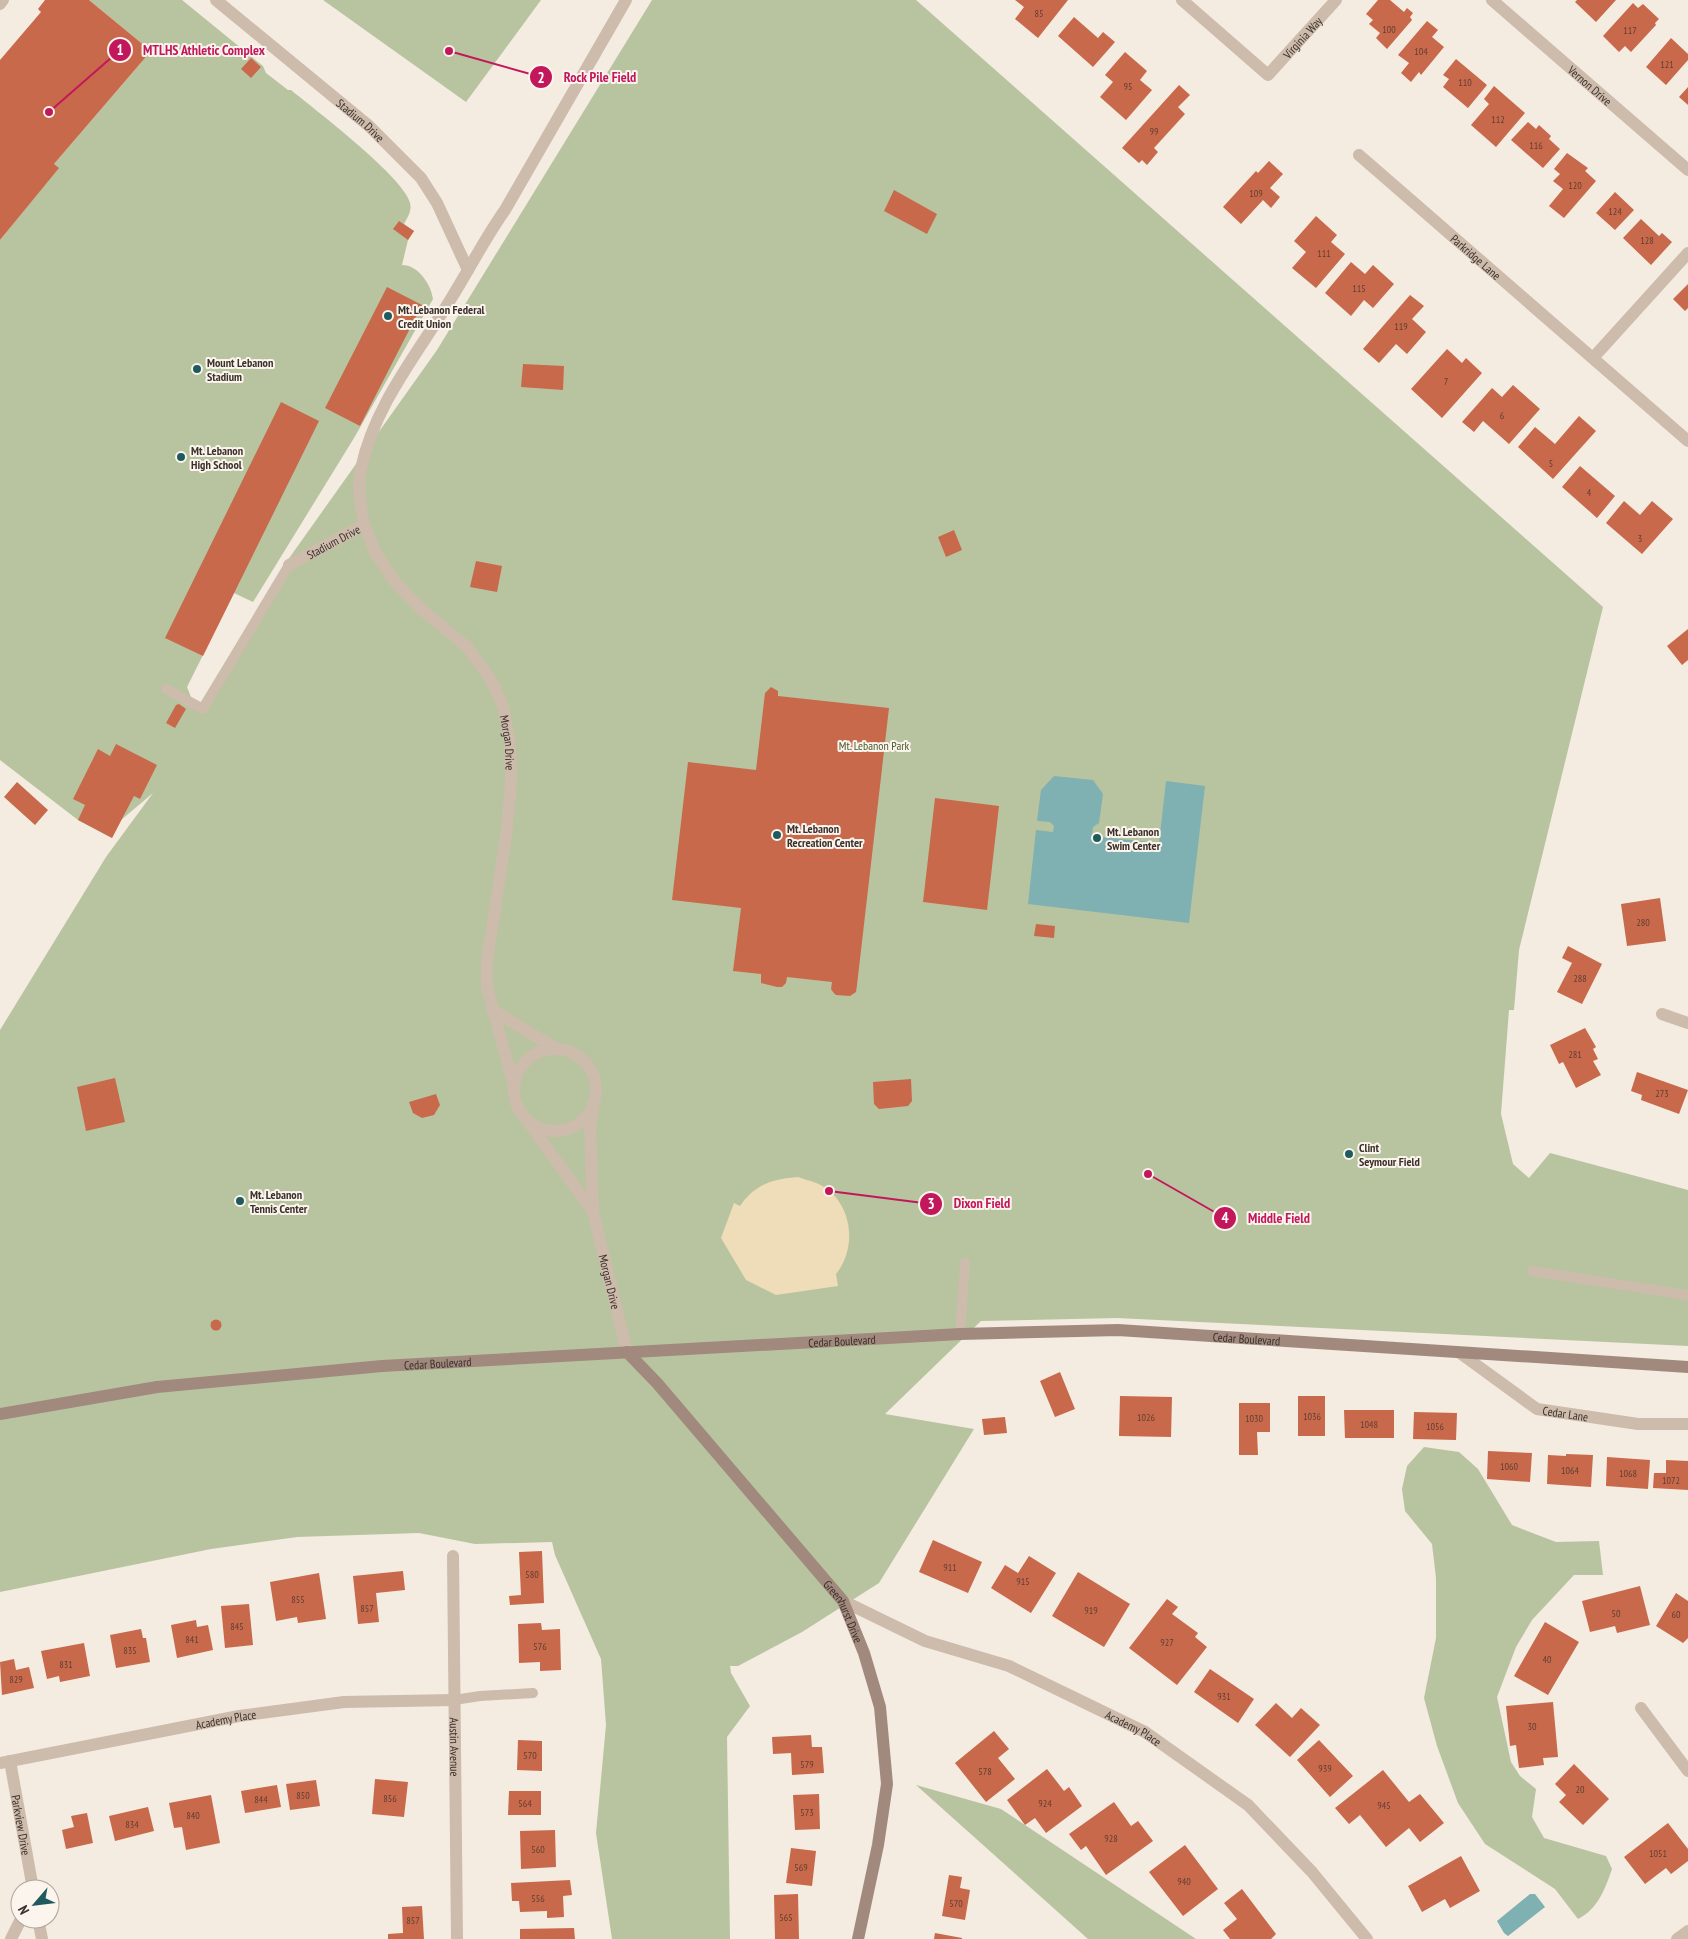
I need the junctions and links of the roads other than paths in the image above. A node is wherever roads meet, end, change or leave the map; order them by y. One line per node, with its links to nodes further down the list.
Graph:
1 (3, 0): 7 (street)
2 (216, 0): 11 (street, Stadium Drive)
3 (626, 0): 11 (street, Stadium Drive)
4 (1182, 0): 5 (street, Virginia Way)
5 (1336, 0)
6 (1492, 0): 9 (street, Vernon Drive)
7 (0, 4)
8 (1359, 155): 12 (street, Parkridge Lane)
9 (1688, 170)
10 (1688, 253): 12 (street)
11 (468, 270): 14 (street, Stadium Drive)
12 (1593, 358): 13 (street, Parkridge Lane)
13 (1688, 441)
14 (364, 525): 15 (street, Stadium Drive); 17 (street, Morgan Drive)
15 (290, 565): 16 (lane)
16 (166, 689)
17 (492, 1010): 20 (street); 21 (street, Morgan Drive)
18 (1662, 1014): 19 (street)
19 (1688, 1024)
20 (557, 1049): 21 (street); 22 (street)
21 (514, 1087): 23 (street)
22 (593, 1106): 23 (street); 24 (street, Morgan Drive)
23 (526, 1120): 24 (street, Morgan Drive)
24 (593, 1212): 29 (street, Morgan Drive)
25 (966, 1263): 28 (lane)
26 (1532, 1271): 27 (lane)
27 (1688, 1295)
28 (960, 1334): 29 (street, Cedar Boulevard); 30 (street, Cedar Boulevard)
29 (626, 1352): 32 (street, Cedar Boulevard); 35 (street, Greenhurst Drive)
30 (1460, 1353): 31 (street, Cedar Boulevard); 33 (street, Cedar Lane)
31 (1688, 1367)
32 (0, 1414)
33 (1688, 1424)
34 (453, 1556): 37 (street, Austin Avenue)
35 (843, 1601): 44 (street, Greenhurst Drive); 45 (street, Academy Place)
36 (532, 1693): 37 (lane)
37 (454, 1700): 39 (street, Academy Place); 43 (street, Austin Avenue)
38 (1641, 1708): 40 (street)
39 (5, 1762): 41 (street, Parkview Drive)
40 (1688, 1771)
41 (30, 1879)
42 (1688, 1931): 46 (street)
43 (458, 1939)
44 (858, 1939)
45 (1367, 1939)
46 (1677, 1939)

